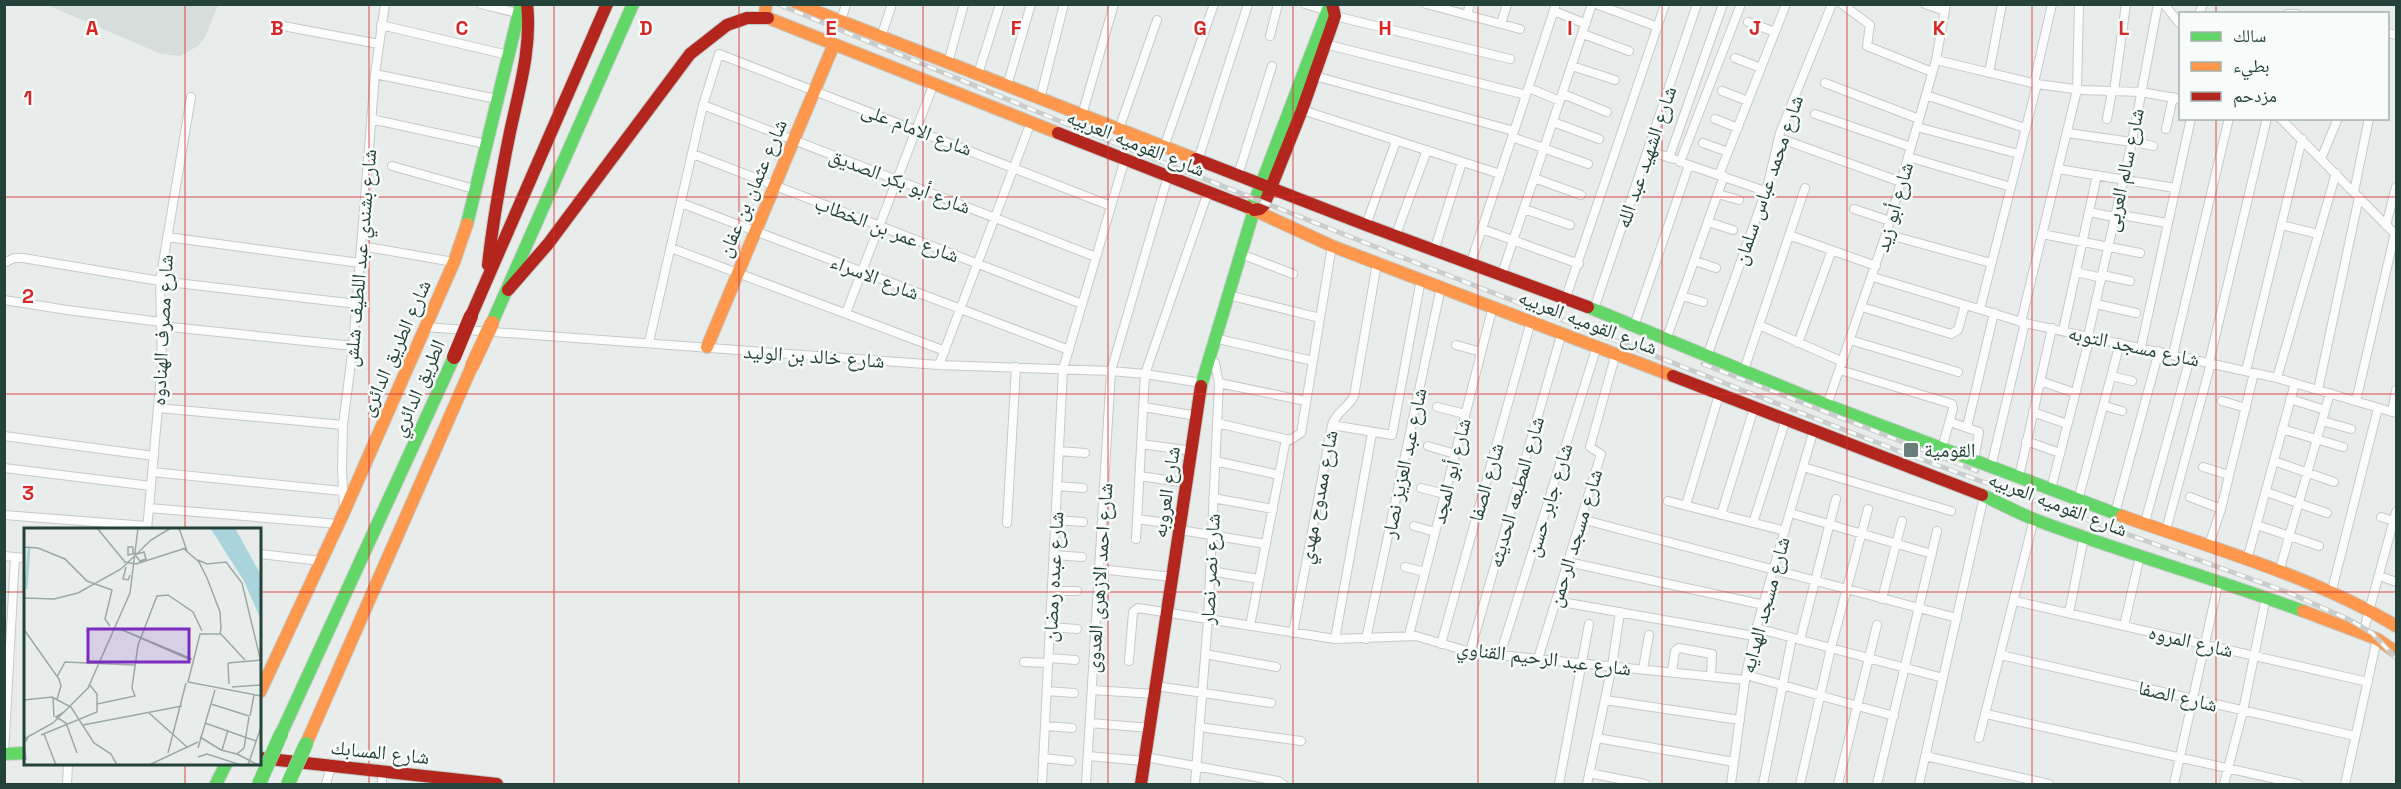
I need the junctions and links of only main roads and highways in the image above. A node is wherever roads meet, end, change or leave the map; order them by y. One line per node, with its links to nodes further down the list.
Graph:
1 (607, 4): 10 (main road, الطريق الدائري)
2 (633, 4): 11 (main road, الطريق الدائري)
3 (800, 5): 8 (main road, شارع القوميه العربيه)
4 (1331, 9): 8 (main road, شارع العروبه); 8 (main road, شارع العروبه)
5 (524, 10): 10 (main road); 15 (main road, شارع الطريق الدائرى)
6 (767, 11): 7 (main road, شارع القوميه العربيه); 11 (main road)
7 (834, 44): 9 (main road, شارع القوميه العربيه); 12 (main road, شارع عثمان بن عفان)
8 (1266, 186): 9 (main road, شارع العروبه); 13 (main road, شارع القوميه العربيه)
9 (1254, 210): 14 (main road, شارع القوميه العربيه); 27 (main road, شارع العروبه)
10 (486, 282): 23 (main road, الطريق الدائري, bridge)
11 (508, 290): 24 (main road, الطريق الدائري, bridge)
12 (707, 347)
13 (2397, 626)
14 (2397, 652)
15 (261, 690)
16 (4, 753): 17 (main road)
17 (24, 753)
18 (261, 758): 20 (main road, شارع المسابك)
19 (226, 765): 22 (main road)
20 (382, 778): 21 (main road, شارع المسابك)
21 (440, 782): 25 (main road, شارع المسابك)
22 (216, 784)
23 (259, 784)
24 (288, 784)
25 (479, 784): 26 (main road, شارع المسابك)
26 (497, 784)
27 (1141, 784)

